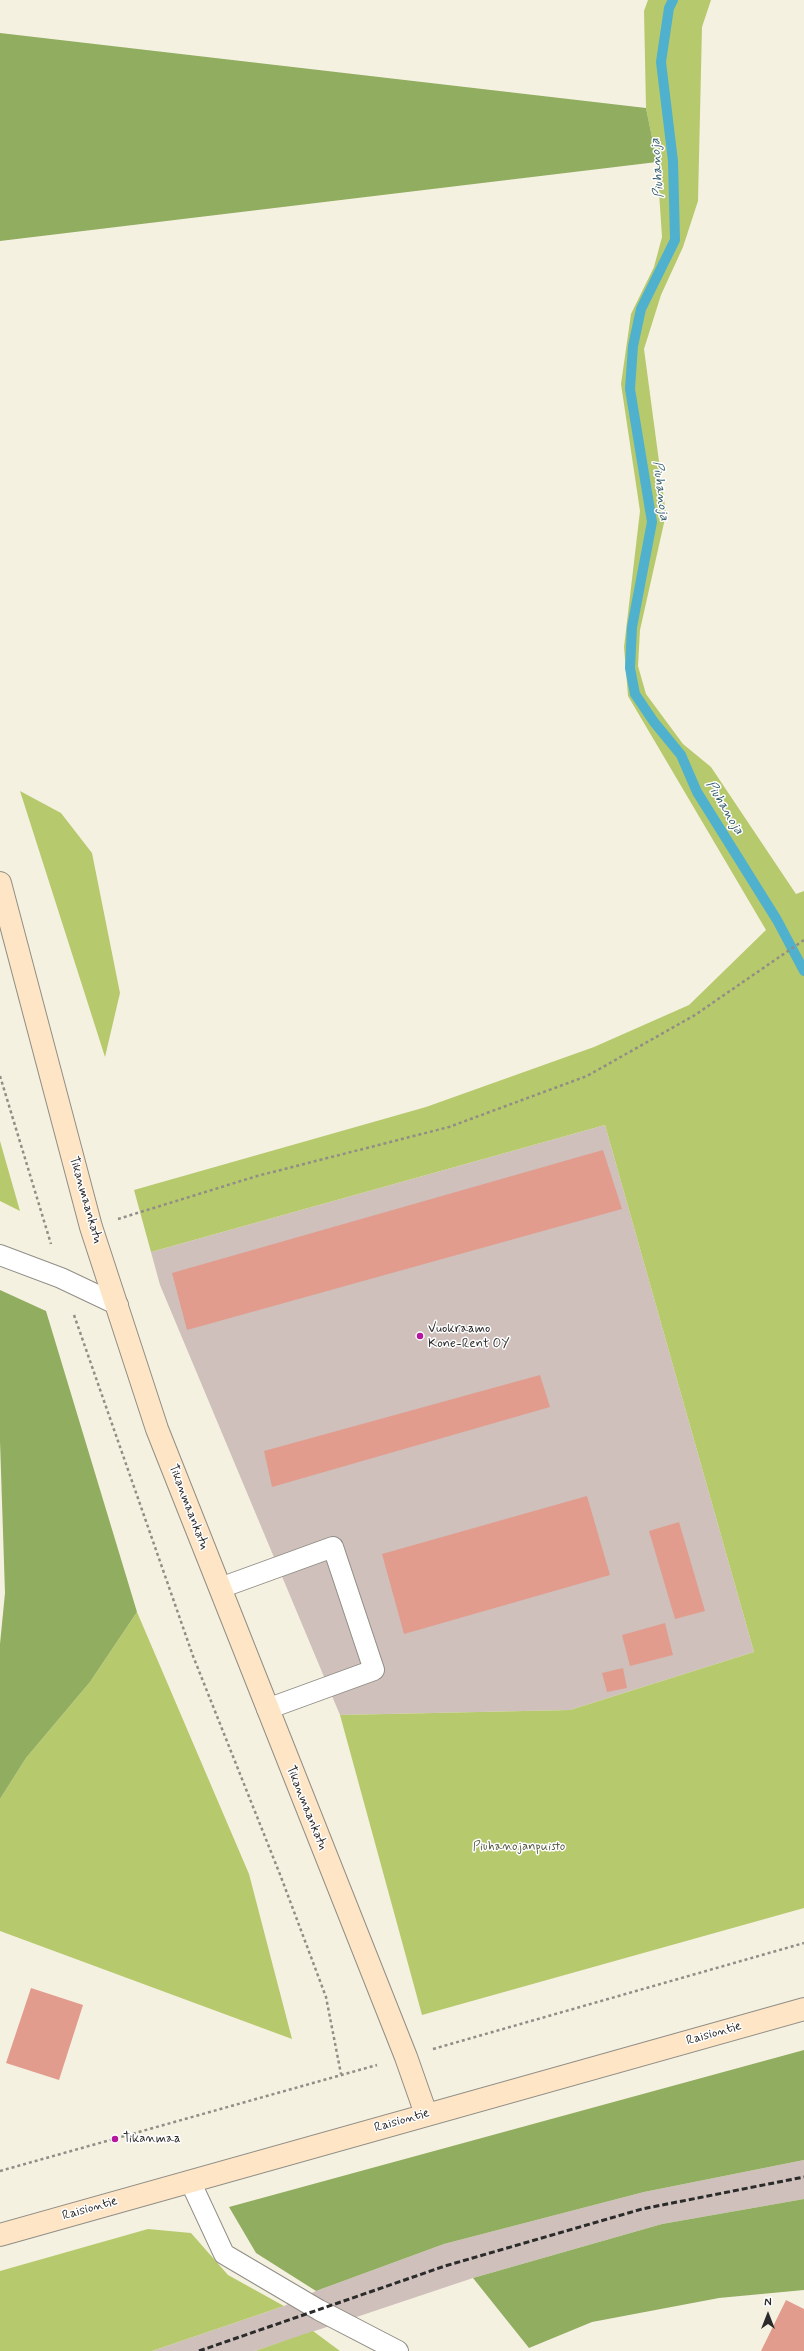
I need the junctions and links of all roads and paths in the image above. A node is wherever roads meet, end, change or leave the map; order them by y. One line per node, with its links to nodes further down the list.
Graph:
1 (0, 883): 4 (street, Tikanmaankatu)
2 (804, 940): 4 (path)
3 (0, 1076): 6 (path)
4 (91, 1227): 7 (street, Tikanmaankatu)
5 (0, 1255): 6 (lane)
6 (61, 1278): 7 (lane); 11 (path)
7 (118, 1305): 8 (street, Tikanmaankatu)
8 (220, 1588): 9 (street, Tikanmaankatu); 9 (lane)
9 (267, 1709): 12 (street, Tikanmaankatu)
10 (804, 2009): 12 (street, Raisiontie)
11 (341, 2074)
12 (426, 2114): 13 (street, Raisiontie)
13 (190, 2181): 14 (street, Raisiontie); 15 (lane)
14 (0, 2235)
15 (398, 2351)

